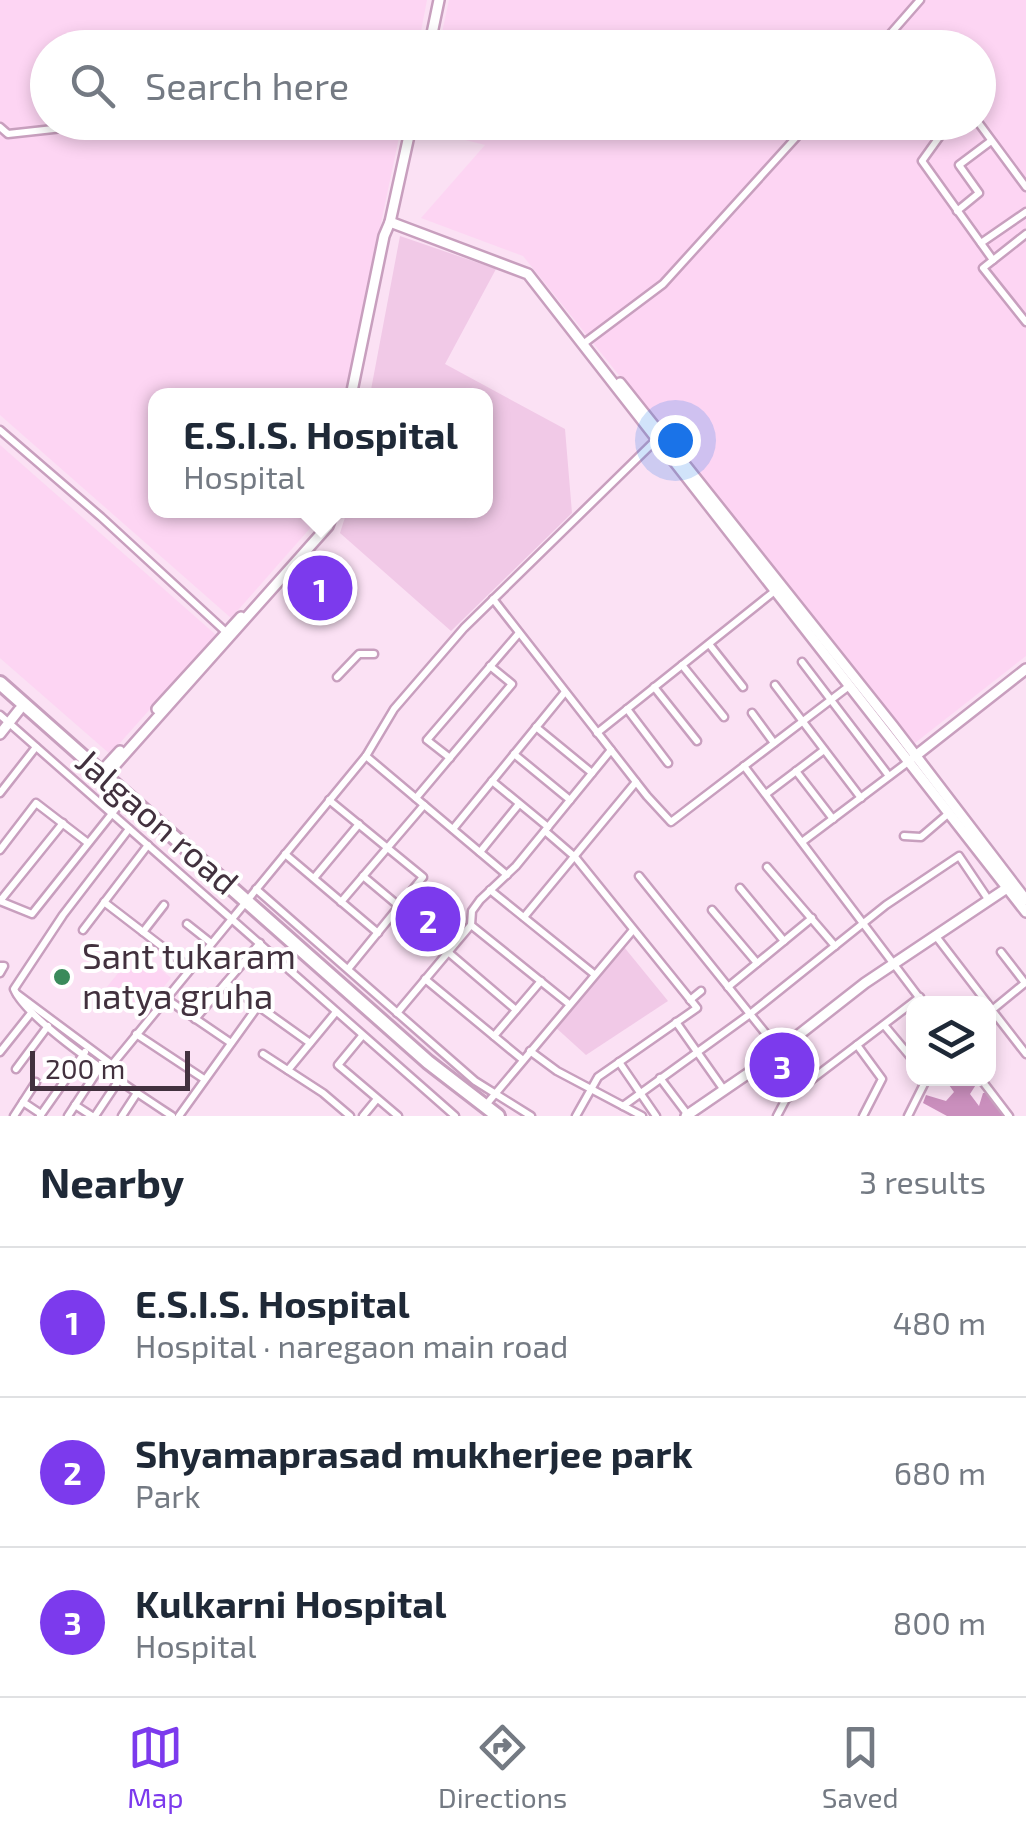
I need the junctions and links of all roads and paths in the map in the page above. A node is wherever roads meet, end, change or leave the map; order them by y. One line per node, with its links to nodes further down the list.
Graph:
1 (439, 0): 3 (street)
2 (920, 0): 4 (street)
3 (433, 30)
4 (894, 30)
5 (0, 127): 6 (street)
6 (30, 132)
7 (408, 140): 14 (street)
8 (794, 140): 19 (street)
9 (937, 140): 12 (street)
10 (992, 141): 11 (street); 12 (street)
11 (1026, 186)
12 (957, 210): 16 (street)
13 (1026, 212): 16 (street)
14 (390, 224): 19 (street); 20 (street)
15 (1026, 234): 17 (street)
16 (981, 243): 17 (street)
17 (993, 260): 18 (street)
18 (1026, 322)
19 (585, 343): 22 (street)
20 (356, 388)
21 (0, 430): 27 (street)
22 (660, 437): 24 (street); 25 (street)
23 (330, 518): 27 (street)
24 (779, 588): 28 (street); 36 (street); 60 (street)
25 (492, 599): 26 (street); 58 (street)
26 (519, 633): 32 (street); 40 (street)
27 (229, 635): 66 (street)
28 (709, 644): 31 (street); 37 (street)
29 (374, 654): 34 (street)
30 (802, 662): 42 (street)
31 (682, 665): 39 (street); 46 (street)
32 (490, 666): 59 (street); 59 (street)
33 (1026, 669): 60 (street)
34 (337, 677)
35 (0, 683): 66 (highway, Jalgaon road)
36 (850, 685): 42 (street); 60 (street)
37 (743, 686)
38 (775, 686): 48 (street)
39 (654, 688): 43 (street); 52 (street)
40 (565, 692): 49 (street); 50 (street)
41 (0, 694): 44 (highway, Jalgaon road)
42 (831, 700): 48 (street); 65 (street)
43 (627, 709): 50 (street); 61 (street)
44 (18, 710): 47 (street); 66 (highway, Jalgaon road)
45 (752, 713): 53 (street)
46 (724, 718)
47 (4, 719): 51 (street); 54 (street)
48 (802, 721): 53 (street); 56 (street)
49 (536, 728): 57 (street); 64 (street)
50 (597, 733): 55 (street)
51 (0, 734)
52 (697, 741)
53 (774, 742): 62 (street)
54 (36, 747): 69 (street); 78 (street)
55 (611, 750): 64 (street); 68 (street)
56 (824, 750): 63 (street); 72 (street)
57 (514, 754): 67 (street); 74 (street)
58 (366, 756): 71 (street); 73 (street)
59 (450, 758): 71 (street)
60 (912, 759): 65 (street); 79 (street); 101 (street)
61 (668, 764)
62 (744, 766): 68 (street); 70 (street)
63 (796, 771): 70 (street); 80 (street)
64 (592, 773): 74 (street)
65 (889, 776): 72 (street)
66 (100, 778): 75 (highway, Jalgaon road); 109 (highway, Jalgaon road)
67 (492, 781): 76 (street); 84 (street)
68 (636, 782): 95 (street)
69 (0, 793)
70 (766, 794): 88 (street)
71 (416, 798): 77 (street)
72 (861, 798): 80 (street)
73 (329, 800): 82 (street); 94 (street)
74 (570, 800): 85 (street)
75 (122, 801): 78 (street); 109 (highway, Jalgaon road)
76 (520, 804): 85 (street); 93 (street)
77 (424, 805): 84 (street); 91 (street)
78 (112, 813): 83 (street); 89 (street)
79 (950, 813): 86 (street); 101 (street)
80 (832, 819): 88 (street)
81 (63, 823): 87 (street); 89 (street); 106 (street)
82 (359, 824): 91 (street); 100 (street)
83 (129, 829): 90 (street); 143 (street)
84 (453, 829): 93 (street)
85 (546, 829): 95 (street); 97 (street)
86 (904, 836)
87 (4, 838): 92 (street)
88 (802, 842): 116 (street)
89 (88, 843): 106 (street)
90 (148, 846): 107 (street); 109 (street)
91 (387, 848): 98 (street); 111 (street)
92 (0, 850)
93 (480, 852): 97 (street)
94 (285, 854): 100 (street); 109 (street)
95 (575, 856): 114 (street); 120 (street)
96 (768, 867): 115 (street)
97 (507, 874): 103 (street)
98 (363, 876): 108 (street); 111 (street)
99 (639, 876): 141 (street)
100 (314, 878): 108 (street)
101 (1007, 884): 104 (street); 105 (street); 113 (street)
102 (740, 888): 125 (street)
103 (490, 890): 114 (street); 118 (street)
104 (988, 899): 116 (street); 123 (street)
105 (1026, 900)
106 (0, 901)
107 (104, 902): 119 (street); 121 (street)
108 (341, 902): 122 (street)
109 (244, 904): 126 (street); 127 (street); 134 (street); 144 (highway, Jalgaon road); 199 (highway, Jalgaon road)
110 (164, 905): 121 (street)
111 (400, 906): 122 (street)
112 (712, 910): 131 (street)
113 (1026, 912)
114 (524, 917): 135 (street)
115 (812, 918): 125 (street); 128 (street)
116 (864, 923): 128 (street); 132 (street)
117 (187, 924): 126 (street)
118 (471, 925): 129 (street); 138 (street)
119 (83, 930)
120 (632, 930): 135 (street); 148 (street)
121 (143, 932): 133 (street)
122 (378, 933): 134 (street)
123 (935, 935): 132 (street); 146 (street)
124 (434, 940): 129 (street)
125 (784, 941): 131 (street)
126 (211, 943): 133 (street)
127 (260, 943): 139 (street); 154 (street)
128 (836, 946): 157 (street)
129 (448, 952): 136 (street); 152 (street)
130 (1000, 952): 140 (street)
131 (757, 963): 141 (street)
132 (894, 963): 145 (street); 170 (street)
133 (190, 968): 147 (street)
134 (348, 969): 137 (street)
135 (594, 974): 150 (street)
136 (425, 979): 156 (street); 165 (street)
137 (361, 981): 144 (street); 156 (street)
138 (540, 981): 150 (street); 152 (street)
139 (226, 983): 151 (street); 159 (street)
140 (1026, 984): 149 (street)
141 (728, 987): 157 (street)
142 (701, 991): 148 (street)
143 (16, 994): 155 (street); 169 (street)
144 (351, 994): 199 (highway, Jalgaon road)
145 (919, 996)
146 (981, 996)
147 (164, 998): 159 (street); 163 (street)
148 (690, 1000): 160 (street)
149 (996, 1002)
150 (569, 1004): 171 (street)
151 (258, 1006): 166 (street); 167 (street)
152 (516, 1010): 165 (street)
153 (906, 1011): 161 (street)
154 (336, 1012): 164 (street); 167 (street)
155 (32, 1013): 162 (street); 173 (street)
156 (397, 1013): 192 (street)
157 (750, 1014): 170 (street); 174 (street)
158 (996, 1015): 176 (street)
159 (195, 1019): 166 (street)
160 (676, 1022): 174 (street); 178 (street)
161 (884, 1025): 168 (street); 172 (street)
162 (48, 1026): 169 (street); 179 (street)
163 (136, 1034): 180 (street); 183 (street)
164 (362, 1036): 193 (street); 201 (street)
165 (494, 1036): 177 (street)
166 (231, 1043): 183 (street)
167 (310, 1044): 181 (street)
168 (856, 1046): 218 (street); 219 (street)
169 (86, 1050): 180 (street); 200 (street)
170 (779, 1050): 189 (street)
171 (530, 1051): 177 (street); 188 (street)
172 (906, 1051)
173 (0, 1052)
174 (697, 1052): 182 (street); 189 (street)
175 (263, 1054): 181 (street)
176 (1026, 1054)
177 (523, 1060): 192 (street)
178 (619, 1062): 188 (street); 190 (street)
179 (16, 1068)
180 (106, 1068): 184 (street); 195 (street)
181 (288, 1070): 197 (street)
182 (660, 1078): 190 (street); 217 (street)
183 (204, 1079): 207 (street)
184 (119, 1080): 191 (street); 204 (street)
185 (36, 1082): 194 (street)
186 (923, 1086): 220 (street)
187 (986, 1086): 221 (street)
188 (588, 1089): 198 (street); 214 (street)
189 (724, 1090): 217 (street)
190 (640, 1092): 198 (street); 216 (street)
191 (138, 1093): 196 (street); 205 (street)
192 (495, 1093): 199 (street); 213 (street)
193 (376, 1099): 210 (street); 211 (street)
194 (23, 1102): 200 (street); 202 (street)
195 (75, 1105): 203 (street); 204 (street)
196 (156, 1105): 206 (street); 207 (street)
197 (338, 1105): 208 (street); 209 (street)
198 (623, 1106): 215 (street)
199 (484, 1111): 212 (highway, Jalgaon road)
200 (40, 1115)
201 (451, 1115)
202 (14, 1116)
203 (68, 1116)
204 (94, 1116)
205 (122, 1116)
206 (148, 1116)
207 (176, 1116)
208 (329, 1116)
209 (350, 1116)
210 (363, 1116)
211 (398, 1116)
212 (498, 1116)
213 (531, 1116)
214 (576, 1116)
215 (642, 1116)
216 (656, 1116)
217 (687, 1116)
218 (777, 1116)
219 (863, 1116)
220 (908, 1116)
221 (1009, 1116)

